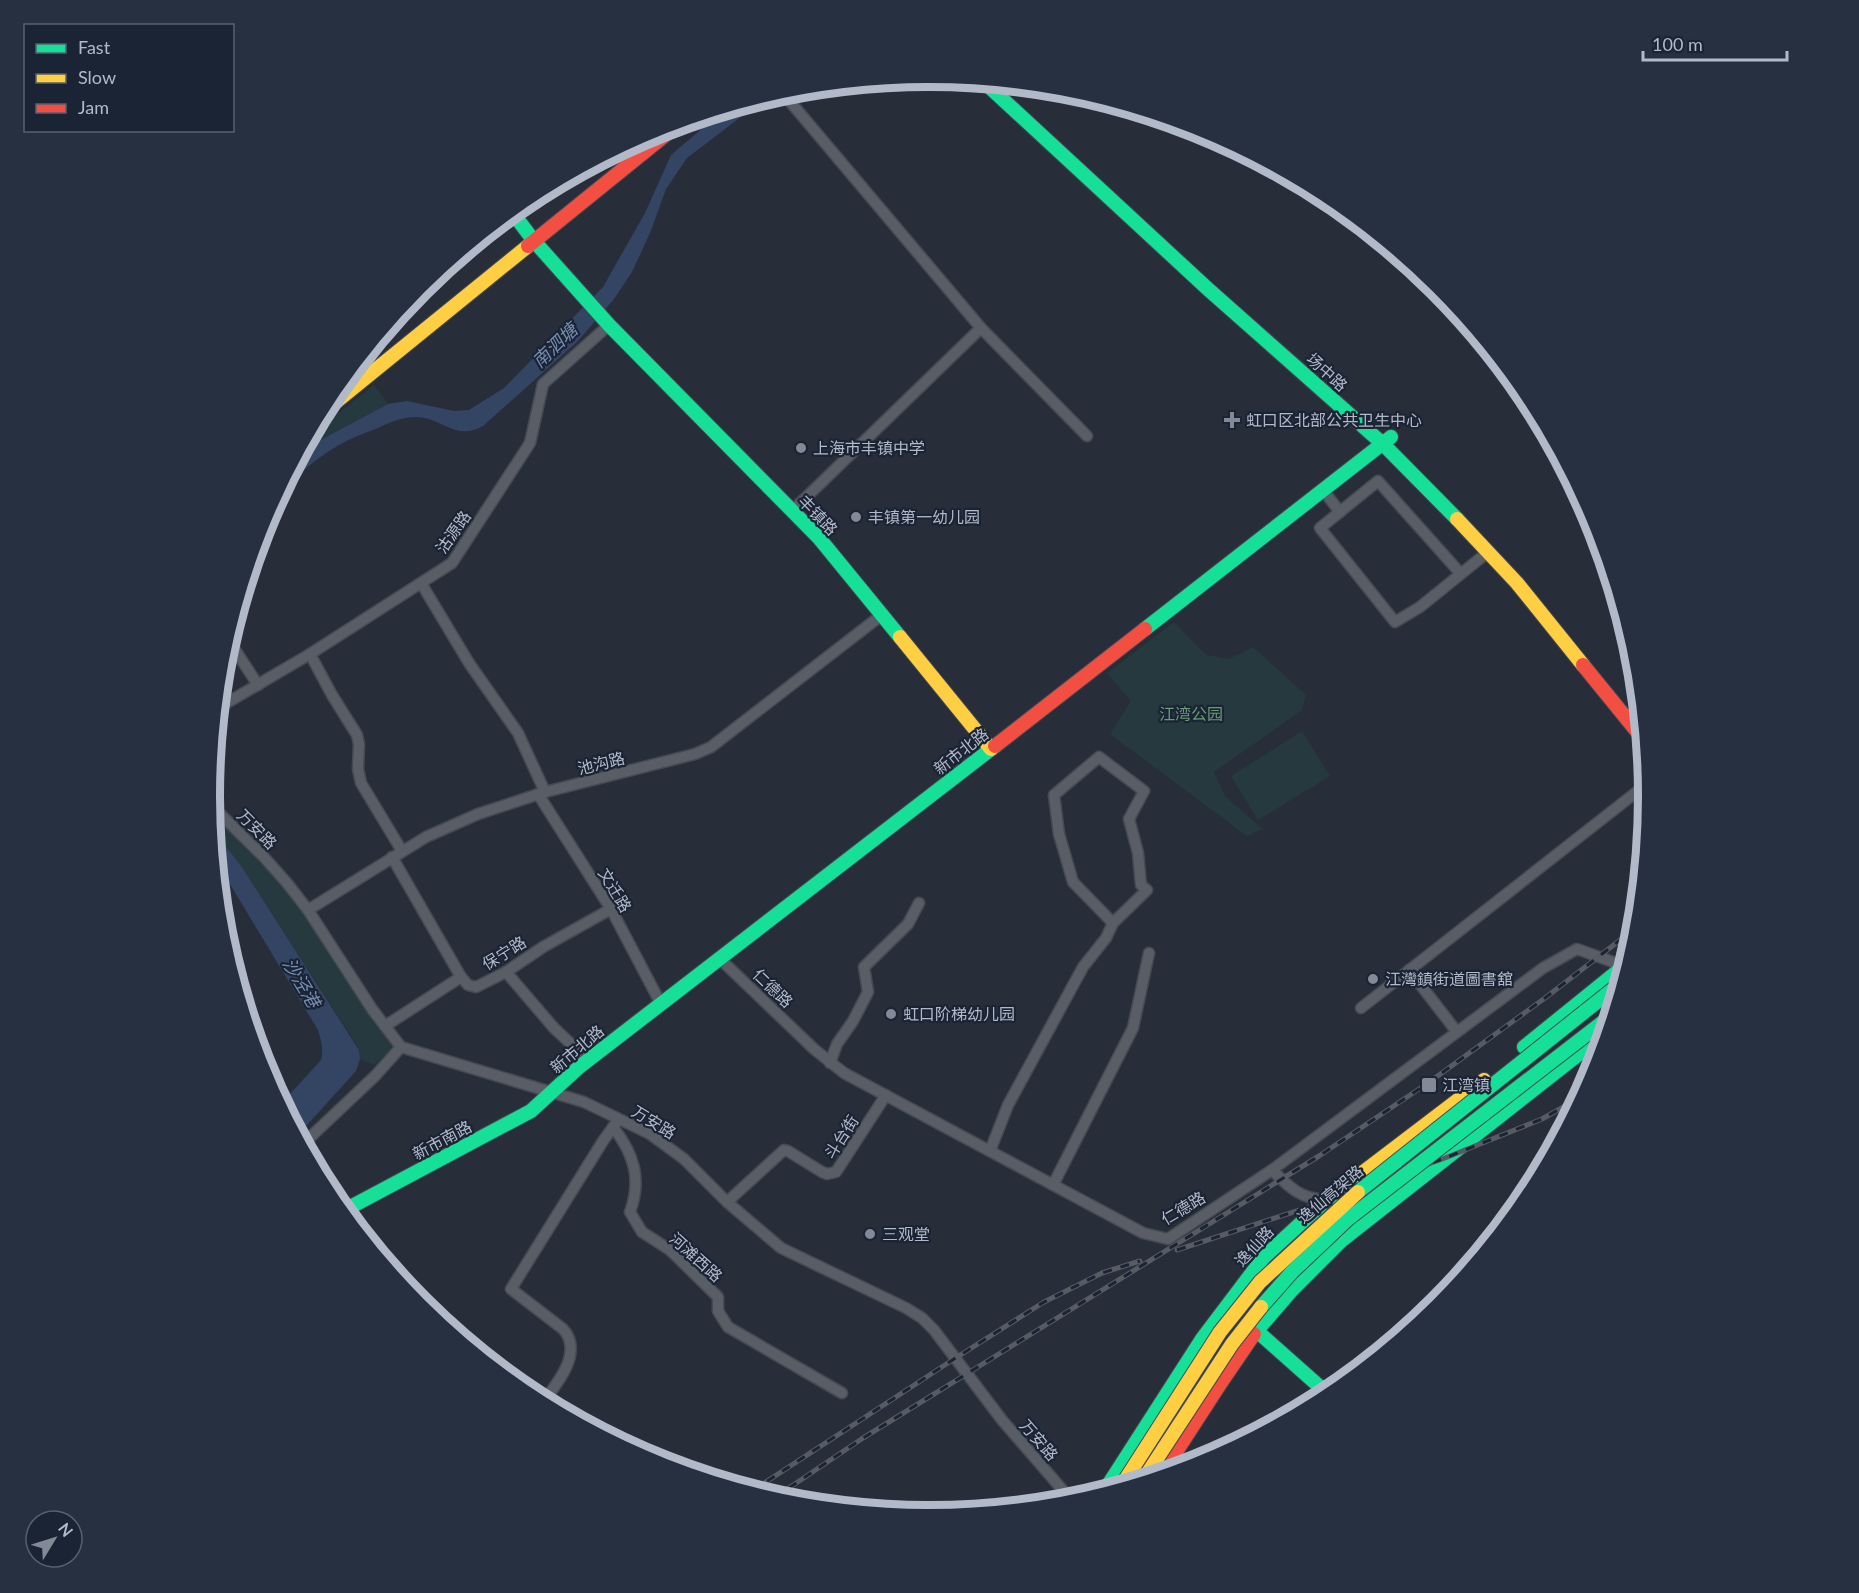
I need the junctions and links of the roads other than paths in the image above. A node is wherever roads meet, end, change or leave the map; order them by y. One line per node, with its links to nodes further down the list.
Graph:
1 (993, 90): 11 (main road, 场中路)
2 (1010, 92): 11 (main road, 场中路)
3 (790, 101): 8 (street)
4 (657, 141): 6 (main road)
5 (518, 220): 6 (main road)
6 (534, 241): 7 (main road, 丰镇路); 9 (main road)
7 (606, 322): 13 (main road, 丰镇路); 17 (street, 沽源路)
8 (981, 328): 10 (street); 13 (street)
9 (346, 394)
10 (1087, 436)
11 (1387, 440): 12 (main road, 新市北路); 15 (main road, 场中路); 23 (main road, 场中路)
12 (1323, 490): 14 (street); 25 (main road, 新市北路)
13 (792, 511): 18 (main road, 丰镇路)
14 (1340, 512): 16 (street); 16 (street)
15 (1488, 552): 16 (street); 24 (main road, 场中路)
16 (1461, 574)
17 (421, 583): 20 (street, 沽源路); 27 (street, 文迁路)
18 (883, 614): 25 (main road, 丰镇路); 27 (street, 池沟路)
19 (236, 651): 21 (street)
20 (310, 654): 21 (street, 沽源路); 29 (street)
21 (258, 685): 22 (street, 沽源路)
22 (226, 703)
23 (1633, 707)
24 (1635, 729)
25 (991, 749): 36 (main road, 新市北路)
26 (1639, 790): 38 (street)
27 (542, 793): 29 (street, 池沟路); 32 (street, 文迁路)
28 (221, 815): 33 (street, 万安路)
29 (402, 851): 30 (street, 池沟路)
30 (392, 857): 33 (street, 池沟路); 40 (street)
31 (919, 903): 51 (street)
32 (610, 909): 39 (street, 保宁路); 43 (street, 文迁路)
33 (308, 910): 46 (street, 万安路)
34 (1113, 924): 34 (street); 56 (street)
35 (1149, 953): 58 (street)
36 (719, 958): 43 (main road, 新市北路); 51 (street, 仁德路)
37 (1618, 967): 47 (street, 仁德路)
38 (1409, 970): 44 (street); 47 (street)
39 (506, 972): 40 (street, 保宁路); 50 (street)
40 (461, 977): 46 (street)
41 (1615, 979): 59 (main road, 逸仙路)
42 (1615, 979): 69 (main road, 逸仙高架路, bridge)
43 (661, 1004): 50 (main road, 新市北路)
44 (1360, 1008)
45 (1602, 1023): 68 (main road, 逸仙高架路, bridge)
46 (385, 1026): 49 (street, 万安路)
47 (1457, 1032): 57 (street, 仁德路)
48 (1595, 1042): 63 (main road)
49 (401, 1047): 52 (street, 万安路); 55 (street)
50 (588, 1060): 52 (main road, 新市北路)
51 (830, 1063): 53 (street, 仁德路)
52 (552, 1092): 54 (street, 万安路); 61 (main road, 新市南路)
53 (886, 1095): 56 (street, 仁德路); 60 (street, 斗台街)
54 (616, 1123): 60 (street, 万安路); 65 (street, 河滩西路); 66 (street)
55 (308, 1139)
56 (990, 1151): 58 (street, 仁德路)
57 (1272, 1170): 58 (street, 仁德路); 59 (street)
58 (1053, 1185)
59 (1328, 1199): 62 (main road, 逸仙路)
60 (727, 1202): 71 (street, 万安路)
61 (351, 1207)
62 (1226, 1304): 63 (main road); 70 (main road, 逸仙路)
63 (1257, 1332): 64 (main road); 67 (main road)
64 (1321, 1388)
65 (842, 1393)
66 (549, 1395)
67 (1168, 1464)
68 (1149, 1471)
69 (1127, 1478)
70 (1109, 1483)
71 (1065, 1493)

